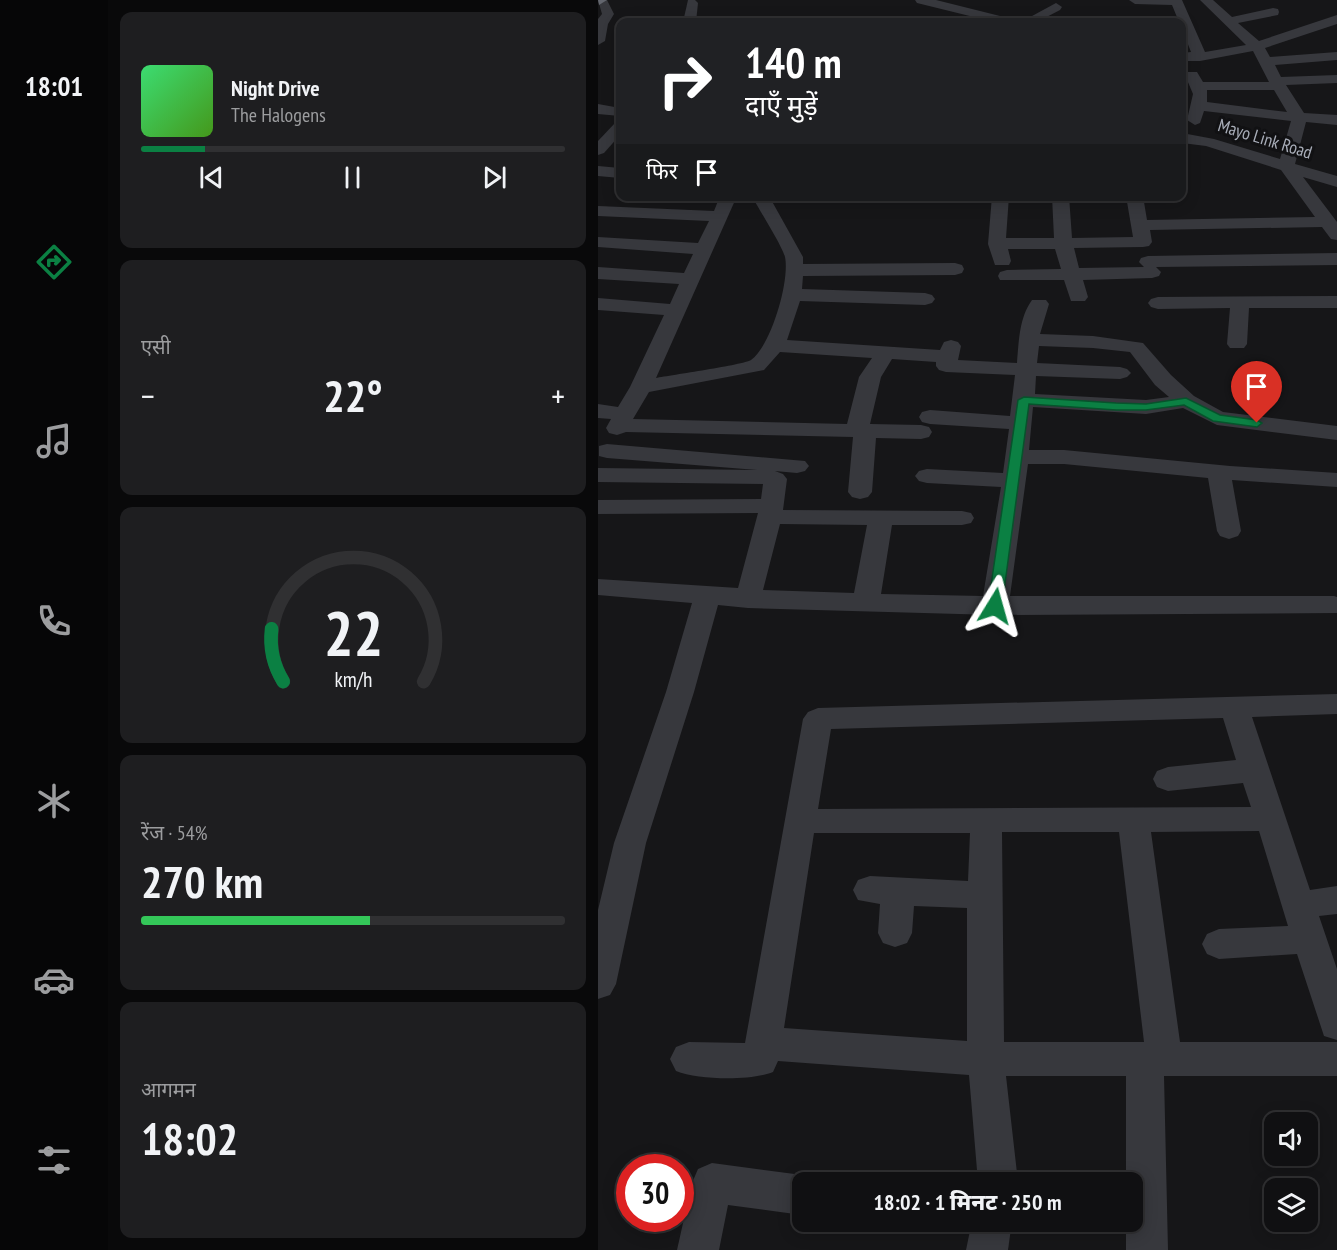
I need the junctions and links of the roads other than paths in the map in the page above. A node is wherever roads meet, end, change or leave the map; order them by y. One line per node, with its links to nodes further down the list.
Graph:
1 (599, 0): 18 (street)
2 (920, 0): 12 (street)
3 (1135, 0): 4 (street)
4 (1176, 0): 14 (street)
5 (1206, 0): 9 (street)
6 (692, 3): 11 (street)
7 (1250, 5): 9 (street)
8 (1057, 7): 13 (street)
9 (1218, 11): 15 (street)
10 (1273, 12): 15 (street)
11 (690, 18)
12 (978, 18)
13 (1036, 18)
14 (1184, 18)
15 (1229, 21): 20 (street)
16 (1186, 24): 23 (street)
17 (1336, 24): 20 (street)
18 (598, 42): 19 (street)
19 (616, 43)
20 (1258, 48): 23 (street); 24 (street)
21 (1336, 56): 24 (street)
22 (1186, 57): 23 (street)
23 (1200, 57)
24 (1266, 62): 26 (street)
25 (1336, 79): 26 (street)
26 (1279, 86): 27 (street); 28 (street); 32 (street)
27 (1336, 91)
28 (1200, 105): 31 (street); 32 (street); 37 (street)
29 (598, 110): 30 (street)
30 (616, 112)
31 (1254, 113): 32 (street); 36 (street)
32 (1290, 113): 33 (street); 38 (street); 41 (street)
33 (1336, 120)
34 (1186, 129): 37 (street)
35 (616, 130): 40 (street)
36 (1246, 130)
37 (1207, 132): 39 (street, Mayo Link Road); 41 (street, Mayo Link Road)
38 (1273, 135)
39 (1186, 137)
40 (598, 150)
41 (1286, 165): 44 (street, Mayo Link Road); 55 (street)
42 (598, 171): 43 (street)
43 (616, 173)
44 (1336, 182)
45 (598, 183): 46 (street)
46 (616, 185)
47 (726, 201): 53 (street)
48 (763, 201): 64 (street)
49 (1001, 201): 59 (street)
50 (1060, 201): 58 (street)
51 (1135, 201): 56 (street)
52 (598, 211): 53 (street)
53 (719, 216): 60 (street)
54 (1244, 223): 55 (street); 56 (street); 62 (street)
55 (1331, 229)
56 (1141, 233): 58 (street); 63 (street)
57 (598, 242): 60 (street)
58 (1063, 243): 59 (street); 67 (street)
59 (997, 244): 67 (street)
60 (703, 249): 68 (street)
61 (1336, 259): 62 (street)
62 (1262, 260): 63 (street)
63 (1150, 267): 67 (street); 74 (street)
64 (794, 270): 65 (street); 69 (street)
65 (955, 270)
66 (598, 273): 68 (street)
67 (1072, 274): 70 (street)
68 (690, 279): 77 (street)
69 (792, 295): 71 (street); 81 (street)
70 (1078, 297)
71 (925, 299)
72 (1240, 302): 73 (street); 74 (street); 80 (street)
73 (1336, 302)
74 (1158, 303): 78 (street)
75 (598, 304): 77 (street)
76 (1039, 304): 79 (street)
77 (676, 310): 85 (street)
78 (1163, 323)
79 (1029, 340): 83 (street); 86 (street)
80 (1237, 344)
81 (775, 345): 82 (street); 85 (street)
82 (885, 352): 83 (street); 90 (street)
83 (1026, 369): 84 (street); 88 (street)
84 (1120, 373)
85 (641, 387): 89 (street)
86 (1186, 401): 88 (street); 91 (street)
87 (598, 411): 89 (street)
88 (1022, 411): 90 (street); 92 (street)
89 (622, 419): 90 (street); 93 (street)
90 (860, 430): 99 (street)
91 (1336, 433)
92 (1017, 457): 94 (street); 98 (street)
93 (602, 458): 100 (street)
94 (1219, 472): 97 (street); 104 (street)
95 (598, 475): 100 (street)
96 (927, 476): 98 (street)
97 (1336, 480)
98 (1013, 482): 109 (street)
99 (860, 492)
100 (773, 502): 101 (street); 102 (street); 107 (street)
101 (598, 507)
102 (881, 517): 103 (street); 108 (street)
103 (962, 518)
104 (1229, 531)
105 (598, 586): 106 (street)
106 (707, 597): 107 (street); 125 (street)
107 (748, 599): 108 (street)
108 (866, 602): 109 (street)
109 (995, 606): 110 (street)
110 (1336, 607)
111 (1336, 704): 112 (street)
112 (1234, 707): 113 (street); 118 (street)
113 (1255, 770): 114 (street); 116 (street)
114 (1168, 779)
115 (1133, 819): 116 (street); 117 (street); 128 (street)
116 (1270, 819): 121 (street)
117 (986, 820): 118 (street); 119 (street)
118 (801, 821): 127 (street)
119 (984, 895): 122 (street); 130 (street)
120 (1336, 900): 121 (street)
121 (1298, 905): 123 (street)
122 (895, 933)
123 (1309, 939): 124 (street); 126 (street)
124 (1219, 944)
125 (600, 971)
126 (1336, 1024)
127 (763, 1043): 129 (street); 130 (street)
128 (1154, 1058): 130 (street); 131 (street); 137 (street)
129 (689, 1059)
130 (986, 1059): 132 (street)
131 (1336, 1059)
132 (997, 1172)
133 (792, 1195): 135 (street)
134 (990, 1232): 136 (street)
135 (698, 1250)
136 (987, 1250)
137 (1147, 1250)

